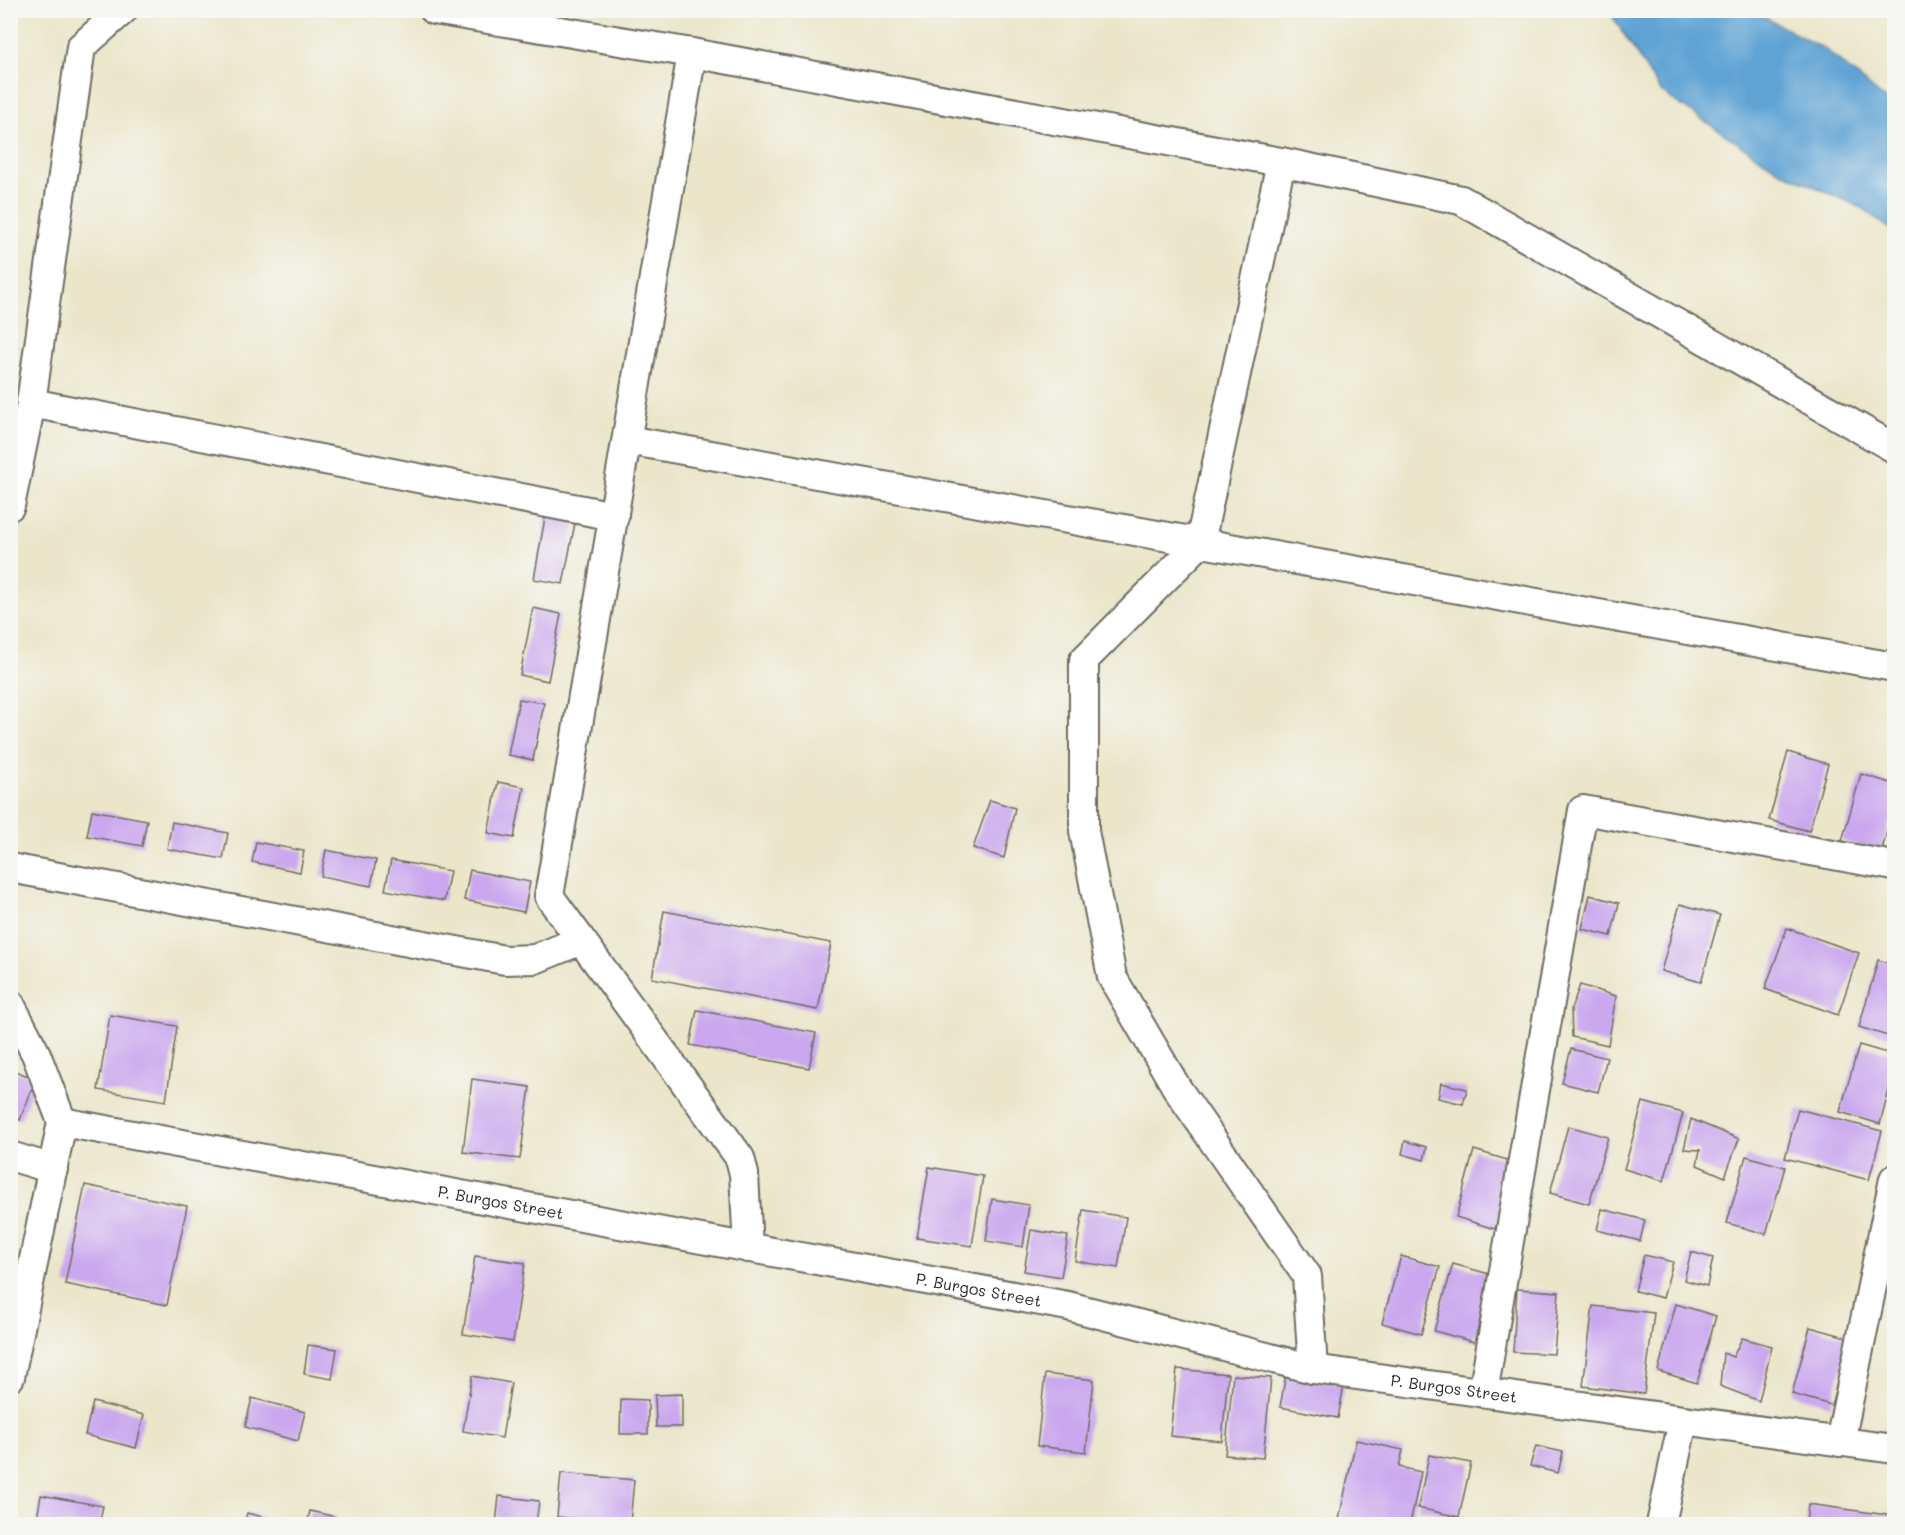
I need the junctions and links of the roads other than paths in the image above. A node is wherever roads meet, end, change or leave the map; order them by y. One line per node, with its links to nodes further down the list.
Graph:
1 (123, 10): 5 (street)
2 (434, 10): 3 (street)
3 (692, 53): 4 (street); 6 (street)
4 (1281, 162): 7 (street); 10 (street)
5 (31, 403): 8 (street); 9 (street)
6 (627, 440): 9 (street); 10 (street)
7 (1894, 448)
8 (10, 506)
9 (614, 516): 14 (street)
10 (1200, 543): 11 (street); 21 (street)
11 (1894, 667)
12 (1894, 866): 23 (street)
13 (10, 868): 14 (street)
14 (579, 941): 20 (street)
15 (10, 1004): 16 (street)
16 (62, 1122): 18 (street); 20 (street, P. Burgos Street)
17 (10, 1156): 18 (street)
18 (53, 1169): 22 (street)
19 (1894, 1179): 25 (street)
20 (748, 1248): 21 (street, P. Burgos Street)
21 (1313, 1369): 23 (street, P. Burgos Street)
22 (10, 1377)
23 (1483, 1393): 24 (street, P. Burgos Street)
24 (1683, 1421): 25 (street, P. Burgos Street); 27 (street)
25 (1840, 1442): 26 (street, P. Burgos Street)
26 (1894, 1449)
27 (1661, 1524)

